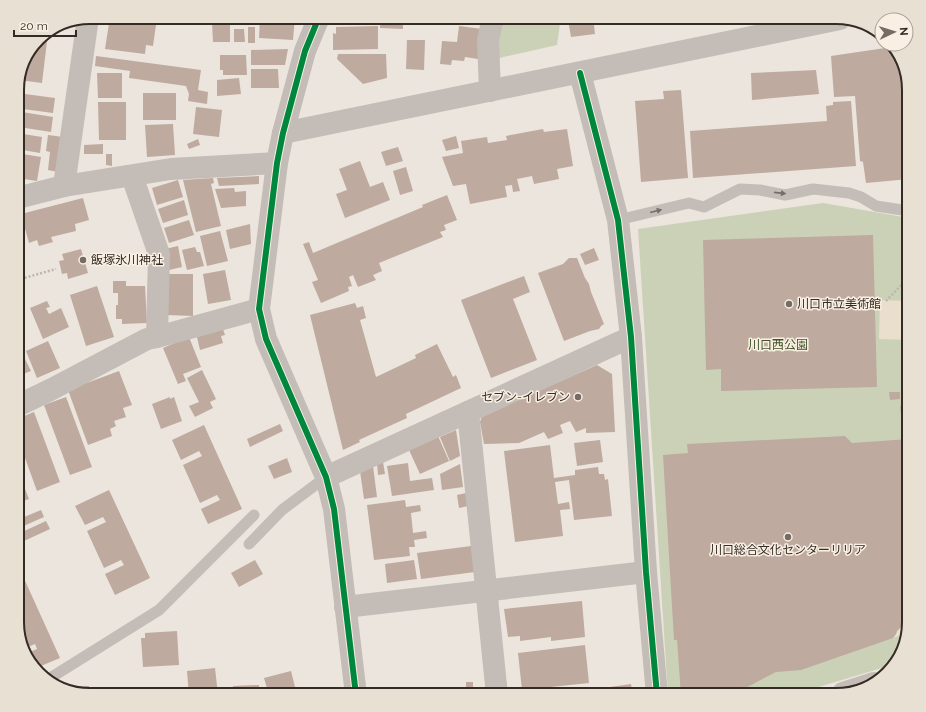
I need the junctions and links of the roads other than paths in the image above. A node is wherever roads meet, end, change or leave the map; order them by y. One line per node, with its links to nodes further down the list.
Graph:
1 (87, 24): 10 (street)
2 (316, 24): 7 (street)
3 (491, 24): 6 (street)
4 (816, 24): 5 (street)
5 (580, 73): 6 (street); 13 (street)
6 (490, 91): 7 (street)
7 (283, 134): 8 (street)
8 (277, 163): 9 (street); 14 (street)
9 (132, 176): 10 (street); 15 (street)
10 (64, 186): 11 (street)
11 (24, 196)
12 (902, 210): 13 (lane, one-way to 12)
13 (618, 220): 16 (street)
14 (259, 309): 15 (street); 19 (street)
15 (157, 337): 17 (street)
16 (631, 337): 18 (street); 22 (street)
17 (24, 403)
18 (468, 412): 19 (street); 23 (street)
19 (326, 476): 21 (lane); 24 (street)
20 (254, 515): 25 (lane)
21 (249, 544)
22 (646, 572): 23 (street); 28 (street)
23 (487, 591): 24 (street); 27 (street)
24 (345, 607): 26 (street)
25 (53, 676)
26 (355, 688)
27 (496, 688)
28 (656, 688)

